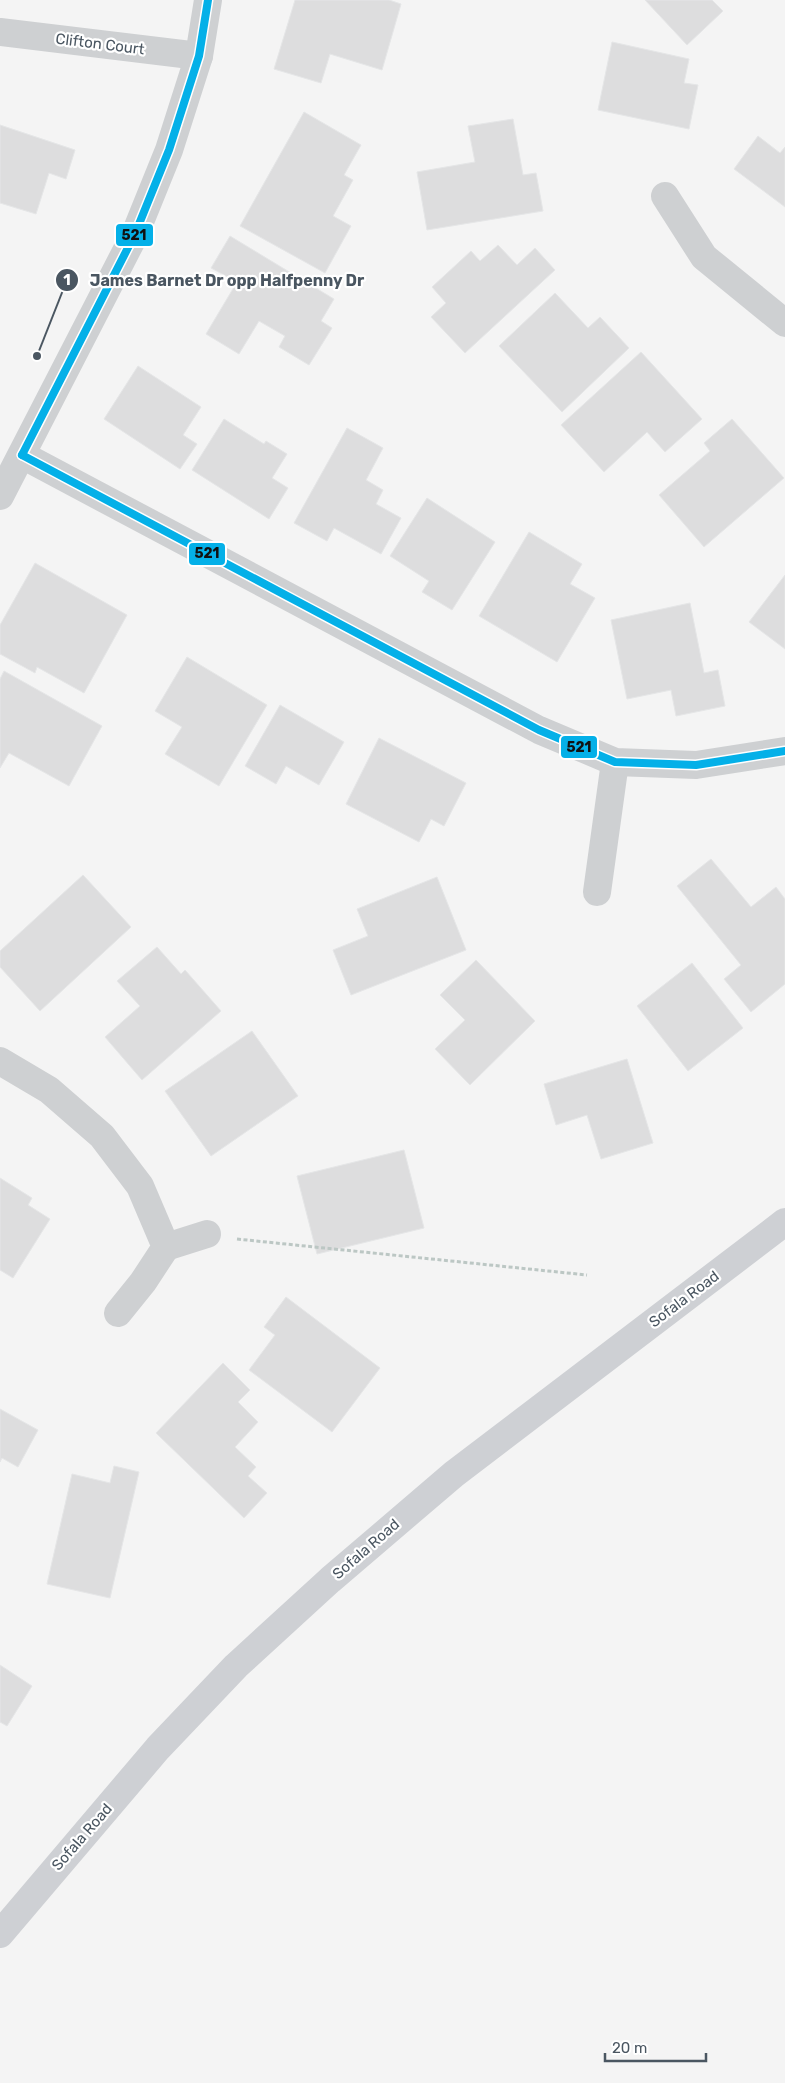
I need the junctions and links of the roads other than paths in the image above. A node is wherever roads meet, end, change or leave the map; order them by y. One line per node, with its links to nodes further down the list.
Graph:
1 (208, 0): 3 (street)
2 (0, 32): 3 (street, Clifton Court)
3 (200, 56): 6 (street)
4 (665, 196): 5 (street)
5 (785, 323)
6 (22, 455): 7 (street); 9 (street)
7 (0, 496)
8 (785, 751): 9 (street)
9 (615, 762): 10 (street)
10 (597, 892)
11 (0, 1061): 14 (street)
12 (785, 1222): 16 (main road, Sofala Road)
13 (207, 1234): 14 (street)
14 (166, 1247): 15 (street)
15 (118, 1313)
16 (0, 1934)

